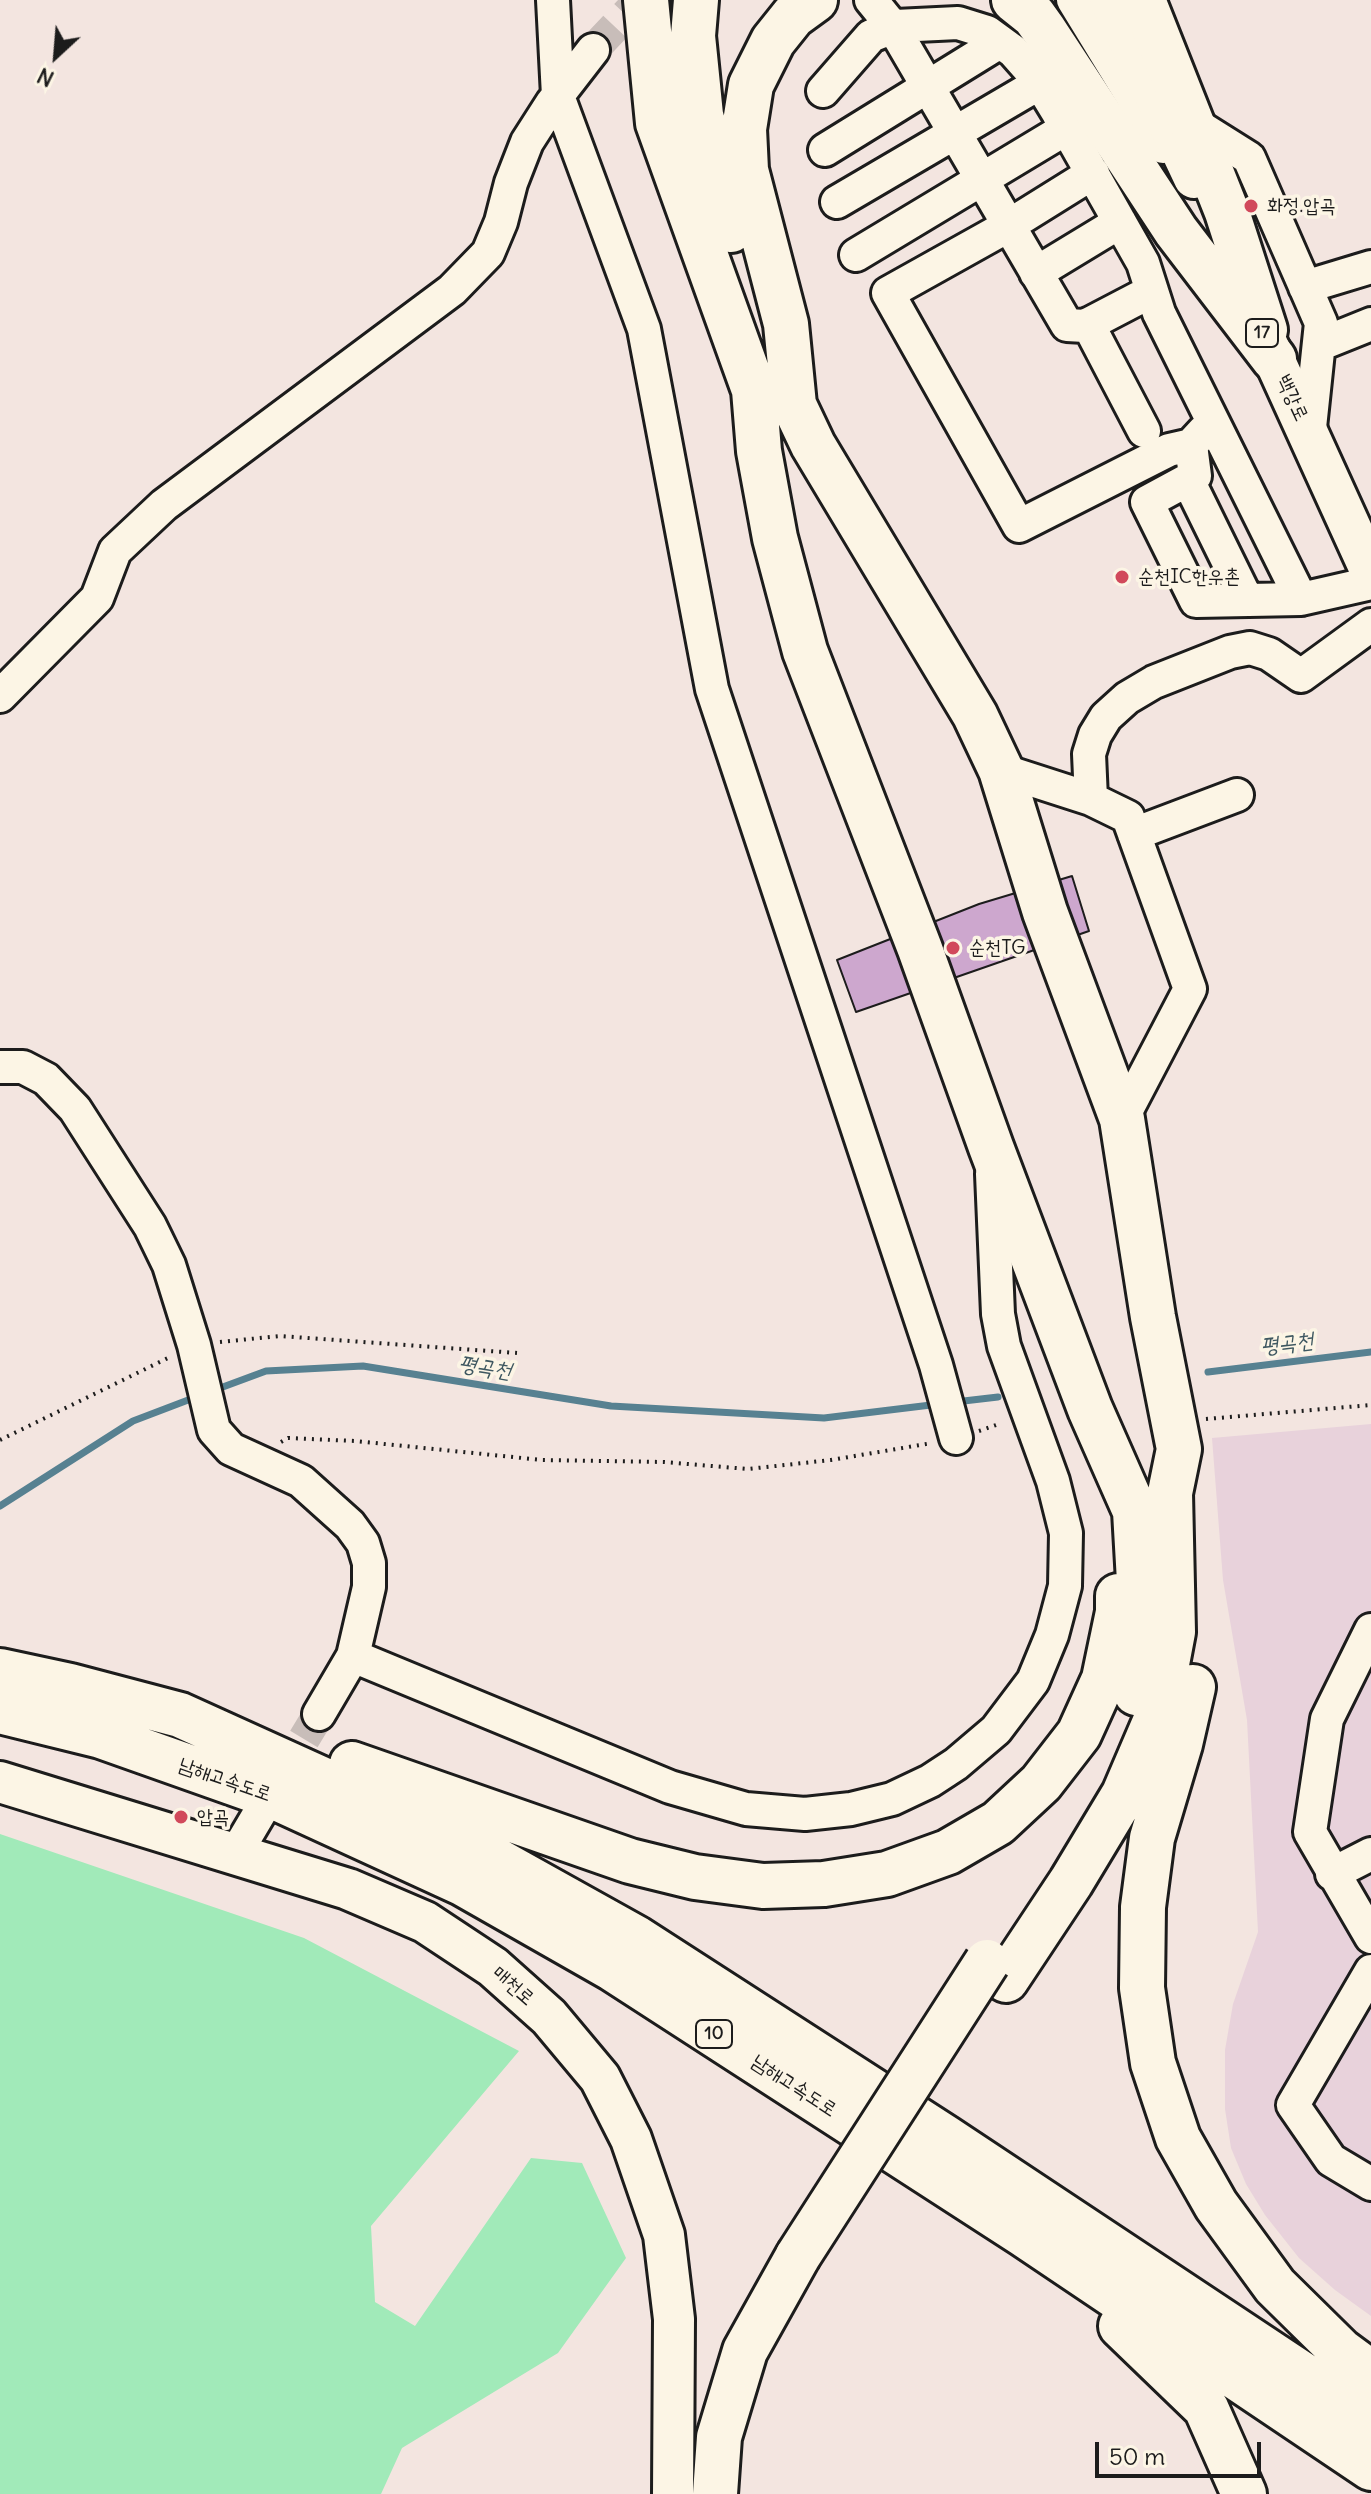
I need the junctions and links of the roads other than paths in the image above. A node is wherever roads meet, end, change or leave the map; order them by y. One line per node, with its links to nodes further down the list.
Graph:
1 (553, 0): 18 (street)
2 (696, 0): 38 (highway)
3 (815, 0): 38 (highway)
4 (871, 0): 11 (street)
5 (1014, 0): 37 (highway)
6 (1073, 0): 24 (street)
7 (1091, 0): 17 (main road, 백강로)
8 (1110, 0): 17 (main road, 백강로 / 17)
9 (1143, 0): 19 (highway)
10 (650, 12): 55 (highway)
11 (893, 27): 12 (street); 15 (street); 16 (street)
12 (1000, 42): 14 (street); 15 (street)
13 (593, 50): 18 (street)
14 (1040, 83): 20 (street); 21 (street)
15 (927, 87): 21 (street); 22 (street)
16 (823, 91)
17 (1153, 93): 19 (street); 24 (main road, 백강로 / 17)
18 (558, 96): 48 (street); 57 (street)
19 (1191, 122): 32 (street); 37 (highway)
20 (1067, 128): 23 (street); 25 (street)
21 (954, 133): 25 (street); 26 (street)
22 (825, 150)
23 (1093, 173): 27 (street); 28 (street)
24 (1193, 178): 37 (main road, 백강로 / 17)
25 (981, 180): 28 (street); 29 (street)
26 (837, 202)
27 (1120, 222): 31 (street); 33 (street)
28 (1008, 226): 31 (street); 40 (street)
29 (856, 255)
30 (1364, 269): 32 (street); 34 (street)
31 (1036, 273): 35 (street)
32 (1305, 287): 36 (street)
33 (1152, 291): 35 (street); 40 (street)
34 (1371, 322): 36 (street)
35 (1088, 324): 39 (street)
36 (1319, 345): 41 (street)
37 (1274, 359): 41 (main road, 백강로 / 17)
38 (794, 405): 49 (highway)
39 (1144, 431)
40 (1202, 433): 42 (street); 45 (street)
41 (1309, 437): 43 (main road, 백강로 / 17)
42 (1188, 480): 46 (street); 46 (street)
43 (1371, 572)
44 (1371, 583): 45 (street)
45 (1301, 599): 46 (street)
46 (1247, 600)
47 (1371, 625): 51 (street)
48 (0, 696)
49 (1001, 770): 51 (street); 54 (highway)
50 (1237, 795): 52 (street)
51 (1091, 799): 52 (street)
52 (1134, 834): 54 (street)
53 (0, 1067): 60 (street)
54 (1122, 1119): 56 (highway)
55 (991, 1147): 58 (highway); 60 (street)
56 (1192, 1434): 71 (highway); 76 (highway)
57 (956, 1438)
58 (1115, 1465): 64 (highway); 71 (highway)
59 (1371, 1630): 69 (street)
60 (353, 1656): 63 (street)
61 (0, 1671): 64 (highway, 남해고속도로 / 10)
62 (0, 1711): 74 (highway, 남해고속도로 / 10)
63 (319, 1714)
64 (180, 1715): 77 (highway, 남해고속도로 / 10)
65 (0, 1782): 67 (main road, 매천로)
66 (262, 1809): 67 (street)
67 (236, 1853): 79 (main road, 매천로)
68 (1371, 1854): 69 (street)
69 (1332, 1874): 70 (street)
70 (1371, 1937)
71 (996, 1971): 75 (highway, bridge)
72 (1371, 1971): 73 (street)
73 (1371, 2184)
74 (1023, 2234): 78 (highway, 남해고속도로 / 10); 82 (highway)
75 (809, 2264): 80 (highway); 81 (highway)
76 (1371, 2373)
77 (1371, 2420)
78 (1371, 2468)
79 (673, 2494)
80 (715, 2494)
81 (741, 2494)
82 (1244, 2494)

